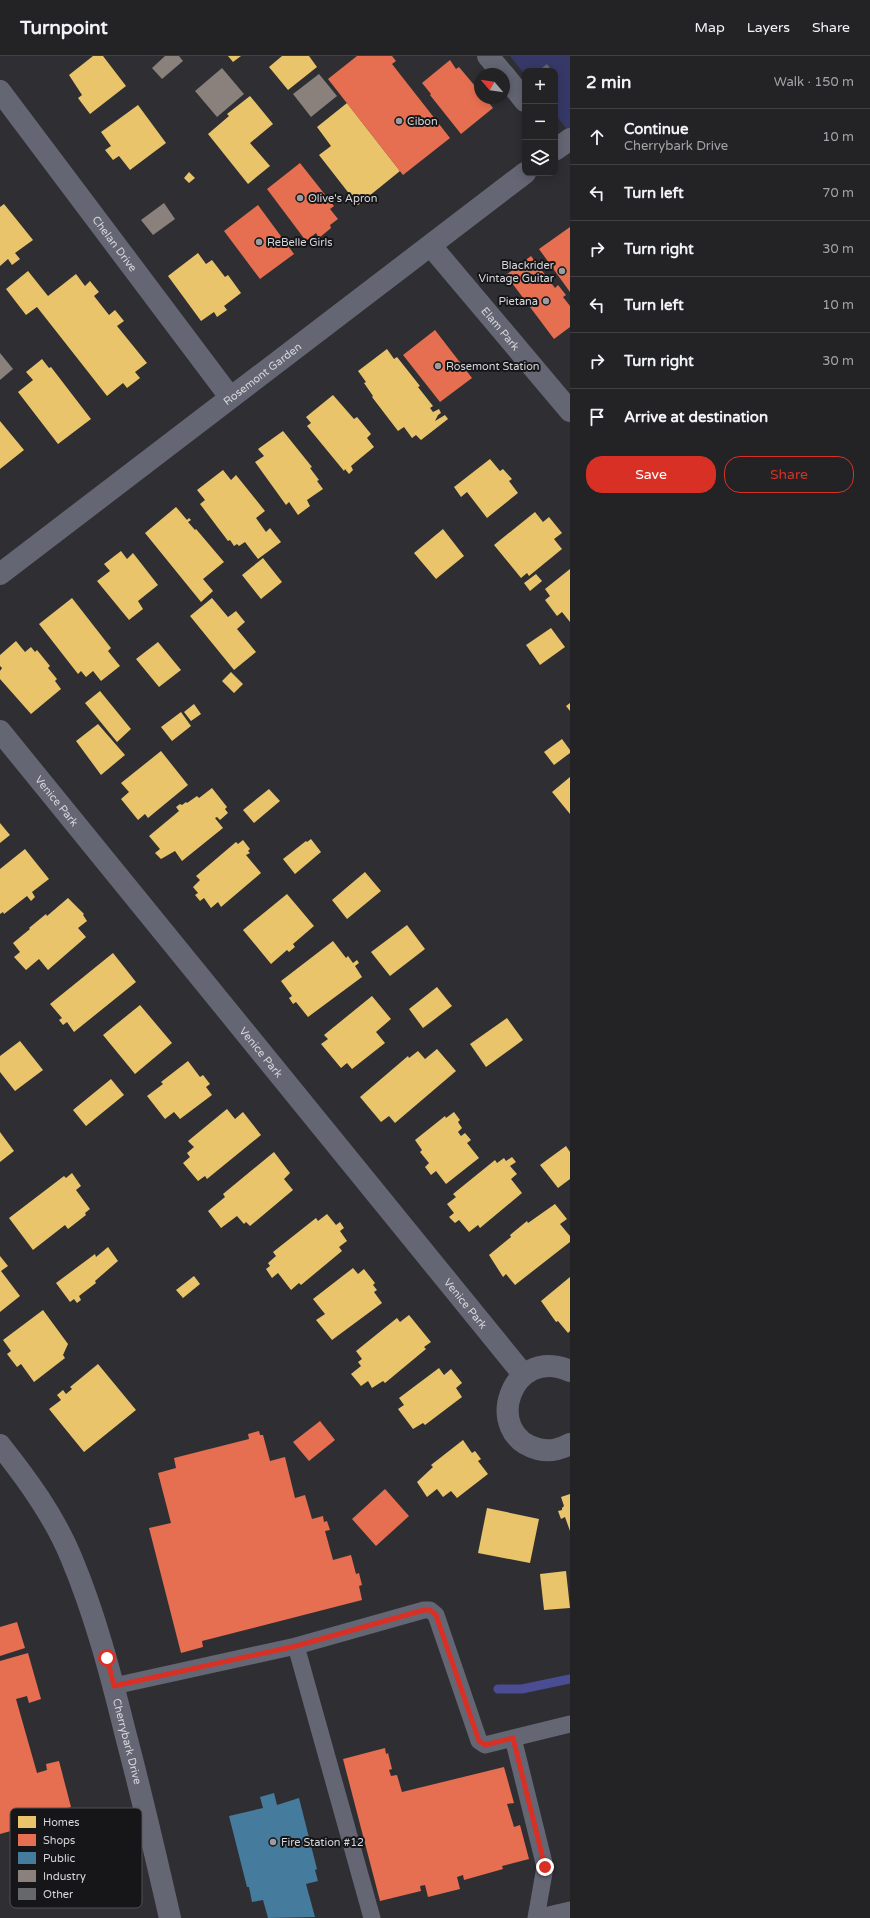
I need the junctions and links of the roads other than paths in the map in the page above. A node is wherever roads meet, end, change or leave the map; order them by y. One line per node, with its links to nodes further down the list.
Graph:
1 (488, 56): 2 (street)
2 (497, 68)
3 (510, 83): 5 (street)
4 (0, 91): 8 (street, Chelan Drive)
5 (522, 97)
6 (522, 175): 7 (street, Rosemont Garden)
7 (431, 246): 8 (street, Rosemont Garden); 9 (street, Elam Park)
8 (230, 397): 10 (street, Rosemont Garden)
9 (570, 411)
10 (0, 574)
11 (0, 731): 13 (street, Venice Park)
12 (570, 1371): 13 (street)
13 (523, 1374): 14 (street)
14 (570, 1444)
15 (0, 1445): 17 (street, Cherrybark Drive)
16 (296, 1646): 17 (lane); 19 (lane); 22 (lane)
17 (114, 1686): 21 (street, Cherrybark Drive)
18 (570, 1724): 19 (lane)
19 (513, 1738): 23 (lane)
20 (570, 1910): 23 (lane)
21 (170, 1918)
22 (372, 1918)
23 (536, 1918)

